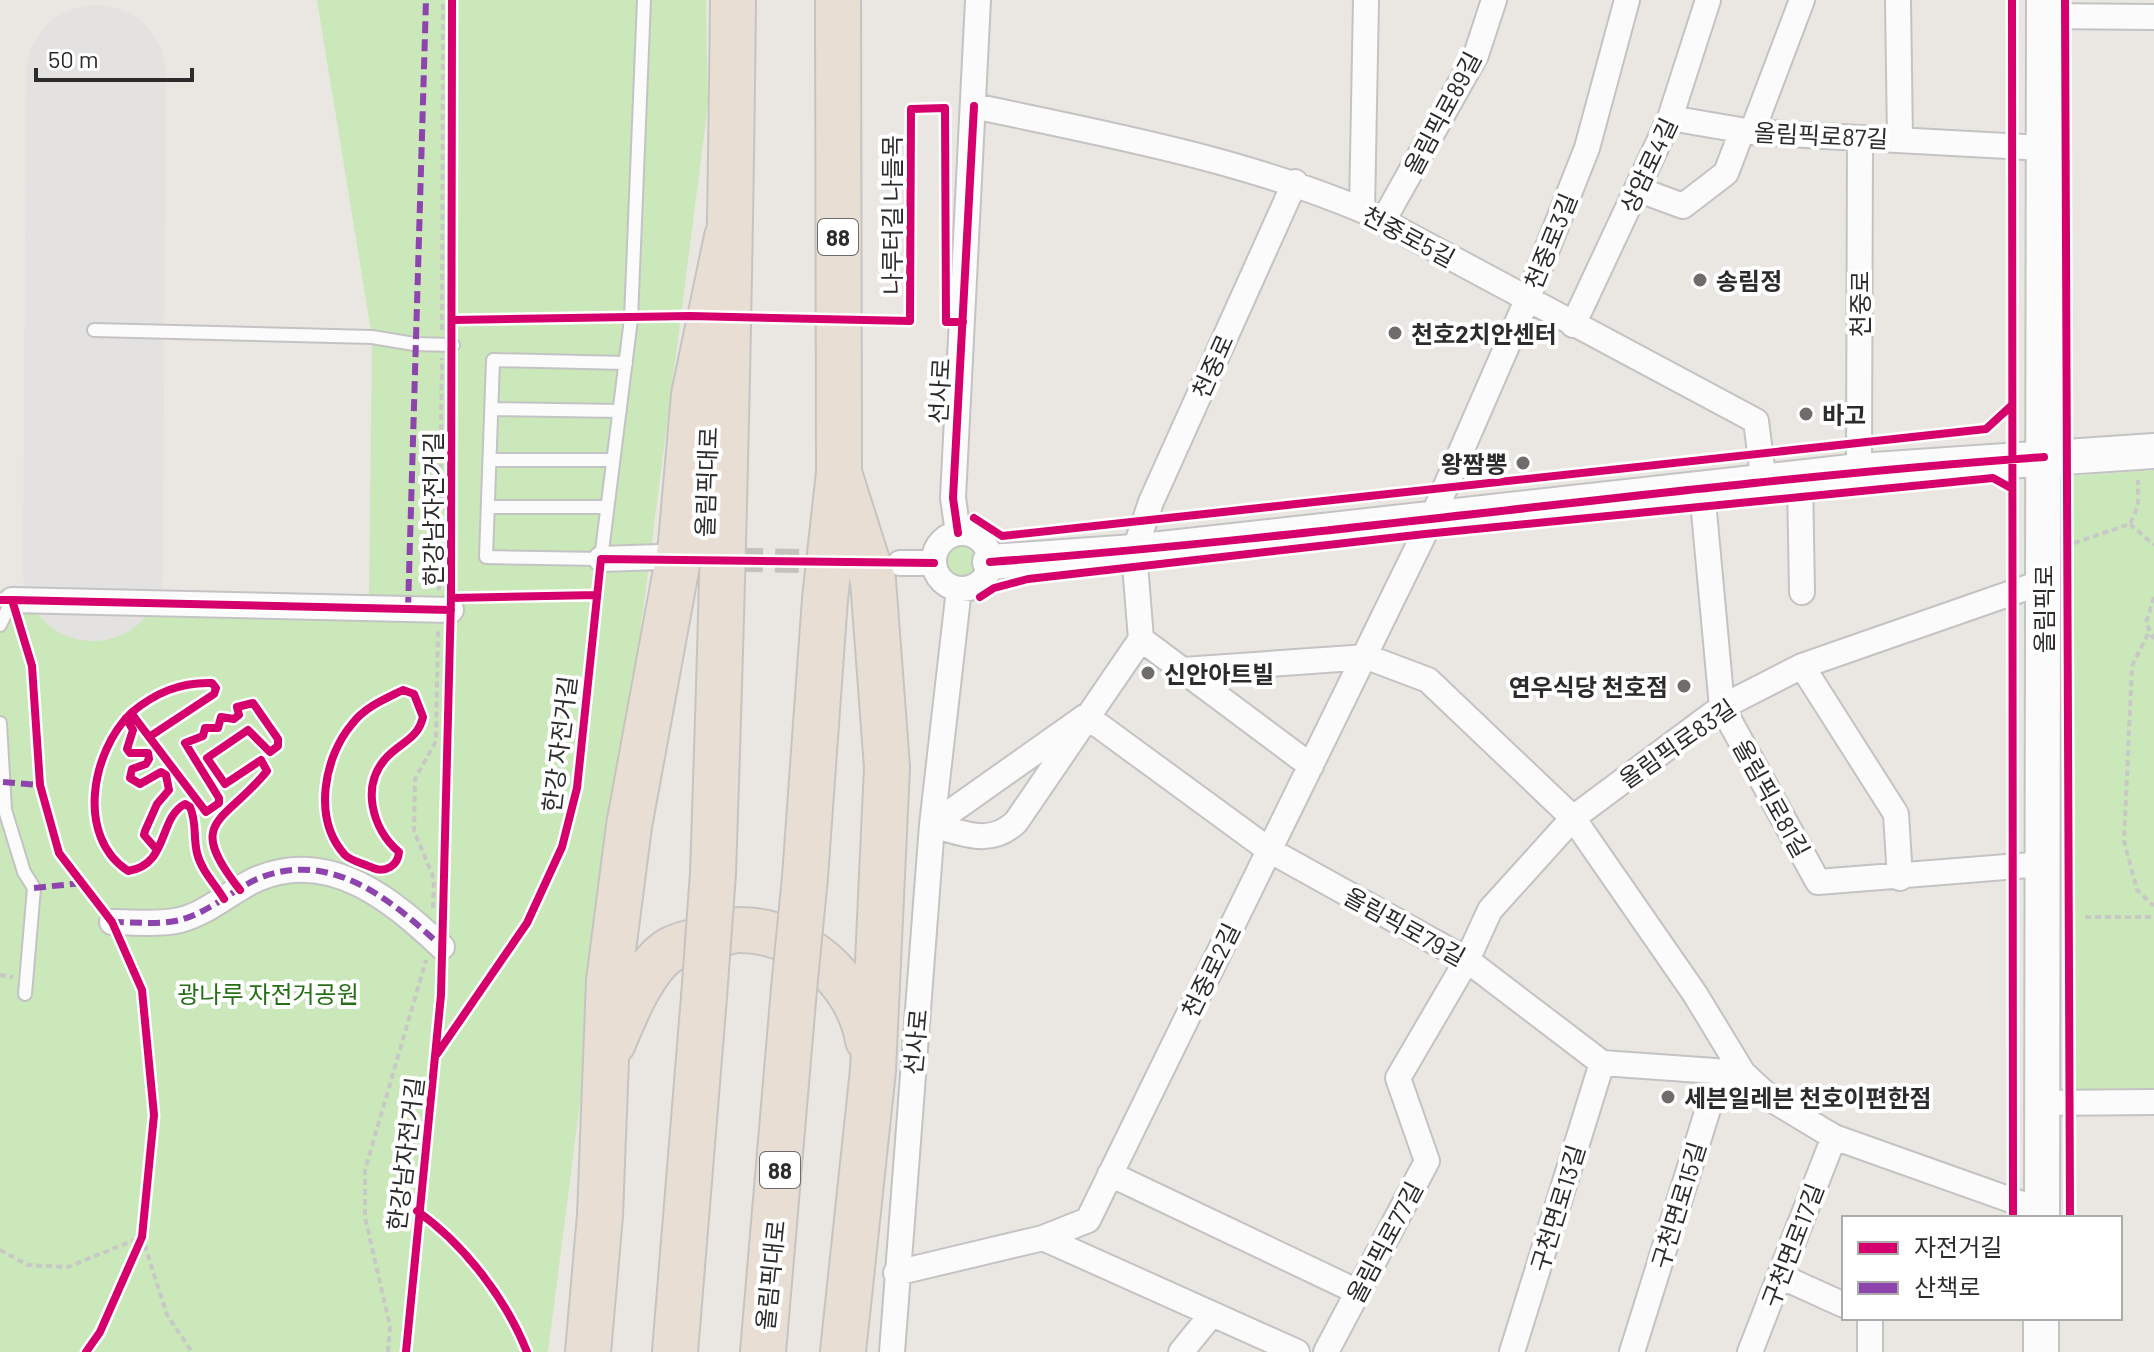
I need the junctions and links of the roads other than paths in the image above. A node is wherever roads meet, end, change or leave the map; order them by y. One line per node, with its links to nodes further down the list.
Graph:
1 (644, 0): 27 (lane)
2 (733, 0): 22 (highway, 올림픽대로)
3 (838, 0): 35 (highway, 올림픽대로 / 88)
4 (978, 0): 13 (street, 선사로)
5 (1366, 0): 21 (street, 올림픽로89길)
6 (1494, 0): 21 (street, 올림픽로89길)
7 (1627, 0): 23 (street, 천중로3길)
8 (1708, 0): 14 (street, 상암로4길)
9 (1802, 0): 15 (street)
10 (1898, 0): 17 (street, 올림픽로87길)
11 (2044, 8): 12 (street); 18 (main road, 올림픽로)
12 (2154, 17)
13 (974, 106): 19 (street, 천중로5길); 42 (street, 선사로)
14 (1670, 118): 15 (street, 올림픽로87길); 20 (street, 상암로4길)
15 (1747, 131): 16 (street, 올림픽로87길); 20 (street, 올림픽로87길)
16 (1860, 138): 17 (street, 올림픽로87길); 34 (street, 천중로)
17 (1900, 140): 18 (street, 올림픽로87길)
18 (2044, 148): 31 (main road, 올림픽로)
19 (1295, 182): 21 (street, 천중로5길); 43 (street, 천중로)
20 (1637, 189): 24 (street, 상암로4길)
21 (1372, 216): 23 (street, 천중로5길)
22 (727, 237): 72 (highway); 90 (highway, 올림픽대로, bridge)
23 (1527, 300): 24 (street, 천중로5길); 41 (street, 천중로3길)
24 (1573, 325): 37 (street, 천중로5길)
25 (94, 330): 26 (lane)
26 (448, 345)
27 (626, 363): 28 (lane); 29 (lane)
28 (492, 409): 29 (lane); 32 (lane)
29 (620, 411): 33 (lane)
30 (2146, 452): 31 (main road)
31 (2044, 457): 34 (main road); 49 (main road, 올림픽로)
32 (490, 460): 33 (lane); 39 (lane)
33 (613, 460): 40 (lane)
34 (1859, 471): 36 (main road)
35 (839, 473): 74 (highway); 91 (highway, 올림픽대로 / 88, bridge)
36 (1800, 480): 37 (main road); 51 (street)
37 (1764, 483): 38 (main road)
38 (1702, 490): 41 (main road); 59 (street, 올림픽로81길)
39 (488, 507): 40 (lane); 45 (lane)
40 (607, 507): 45 (lane)
41 (1432, 518): 43 (main road); 56 (street, 천중로2길)
42 (958, 533): 46 (street); 48 (street)
43 (1134, 552): 46 (main road); 55 (street, 천중로)
44 (660, 557): 45 (street)
45 (601, 559)
46 (990, 562): 50 (street)
47 (900, 563): 48 (street)
48 (934, 563): 50 (street)
49 (2043, 582): 57 (street, 올림픽로83길); 66 (main road, 올림픽로)
50 (959, 589): 64 (street, 선사로)
51 (1802, 592)
52 (12, 600): 53 (street); 54 (lane)
53 (445, 610)
54 (0, 625)
55 (1141, 639): 58 (street); 60 (street)
56 (1367, 657): 58 (street); 62 (street, 천중로2길); 63 (street)
57 (1802, 666): 59 (street, 올림픽로83길); 67 (street)
58 (1183, 670): 62 (street)
59 (1722, 707): 63 (street, 올림픽로83길); 67 (street, 올림픽로81길)
60 (1086, 716): 64 (street); 64 (street); 65 (street, 올림픽로79길)
61 (0, 723): 71 (lane)
62 (1311, 766): 65 (street, 천중로2길)
63 (1573, 818): 70 (street, 올림픽로83길); 75 (street)
64 (932, 825): 82 (street, 선사로)
65 (1269, 850): 70 (street, 올림픽로79길); 79 (street, 천중로2길)
66 (2043, 864): 67 (street, 올림픽로81길); 77 (main road, 올림픽로)
67 (1900, 878)
68 (112, 922): 69 (street)
69 (437, 942)
70 (1467, 960): 73 (street, 올림픽로79길); 84 (street, 올림픽로77길)
71 (25, 994)
72 (606, 1061): 74 (highway); 89 (highway)
73 (1602, 1063): 75 (street); 97 (street, 구천면로13길)
74 (873, 1070): 92 (highway)
75 (1743, 1073): 78 (street); 98 (street, 구천면로15길)
76 (2154, 1102): 77 (street)
77 (2042, 1103): 80 (main road, 올림픽로)
78 (1834, 1137): 80 (street); 83 (street, 구천면로17길)
79 (1110, 1174): 81 (street, 천중로2길); 84 (street)
80 (2042, 1215)
81 (1043, 1238): 82 (street, 천중로2길); 86 (street)
82 (896, 1273): 93 (street, 선사로)
83 (1780, 1276): 85 (street); 99 (street, 구천면로17길)
84 (1358, 1292): 96 (street, 올림픽로77길)
85 (1842, 1304)
86 (1212, 1314): 94 (street); 95 (street)
87 (1870, 1320): 100 (street)
88 (2041, 1320): 101 (main road)
89 (573, 1342)
90 (675, 1352)
91 (763, 1352)
92 (843, 1352)
93 (892, 1352)
94 (1181, 1352)
95 (1297, 1352)
96 (1326, 1352)
97 (1512, 1352)
98 (1632, 1352)
99 (1750, 1352)
100 (1870, 1352)
101 (2041, 1352)

